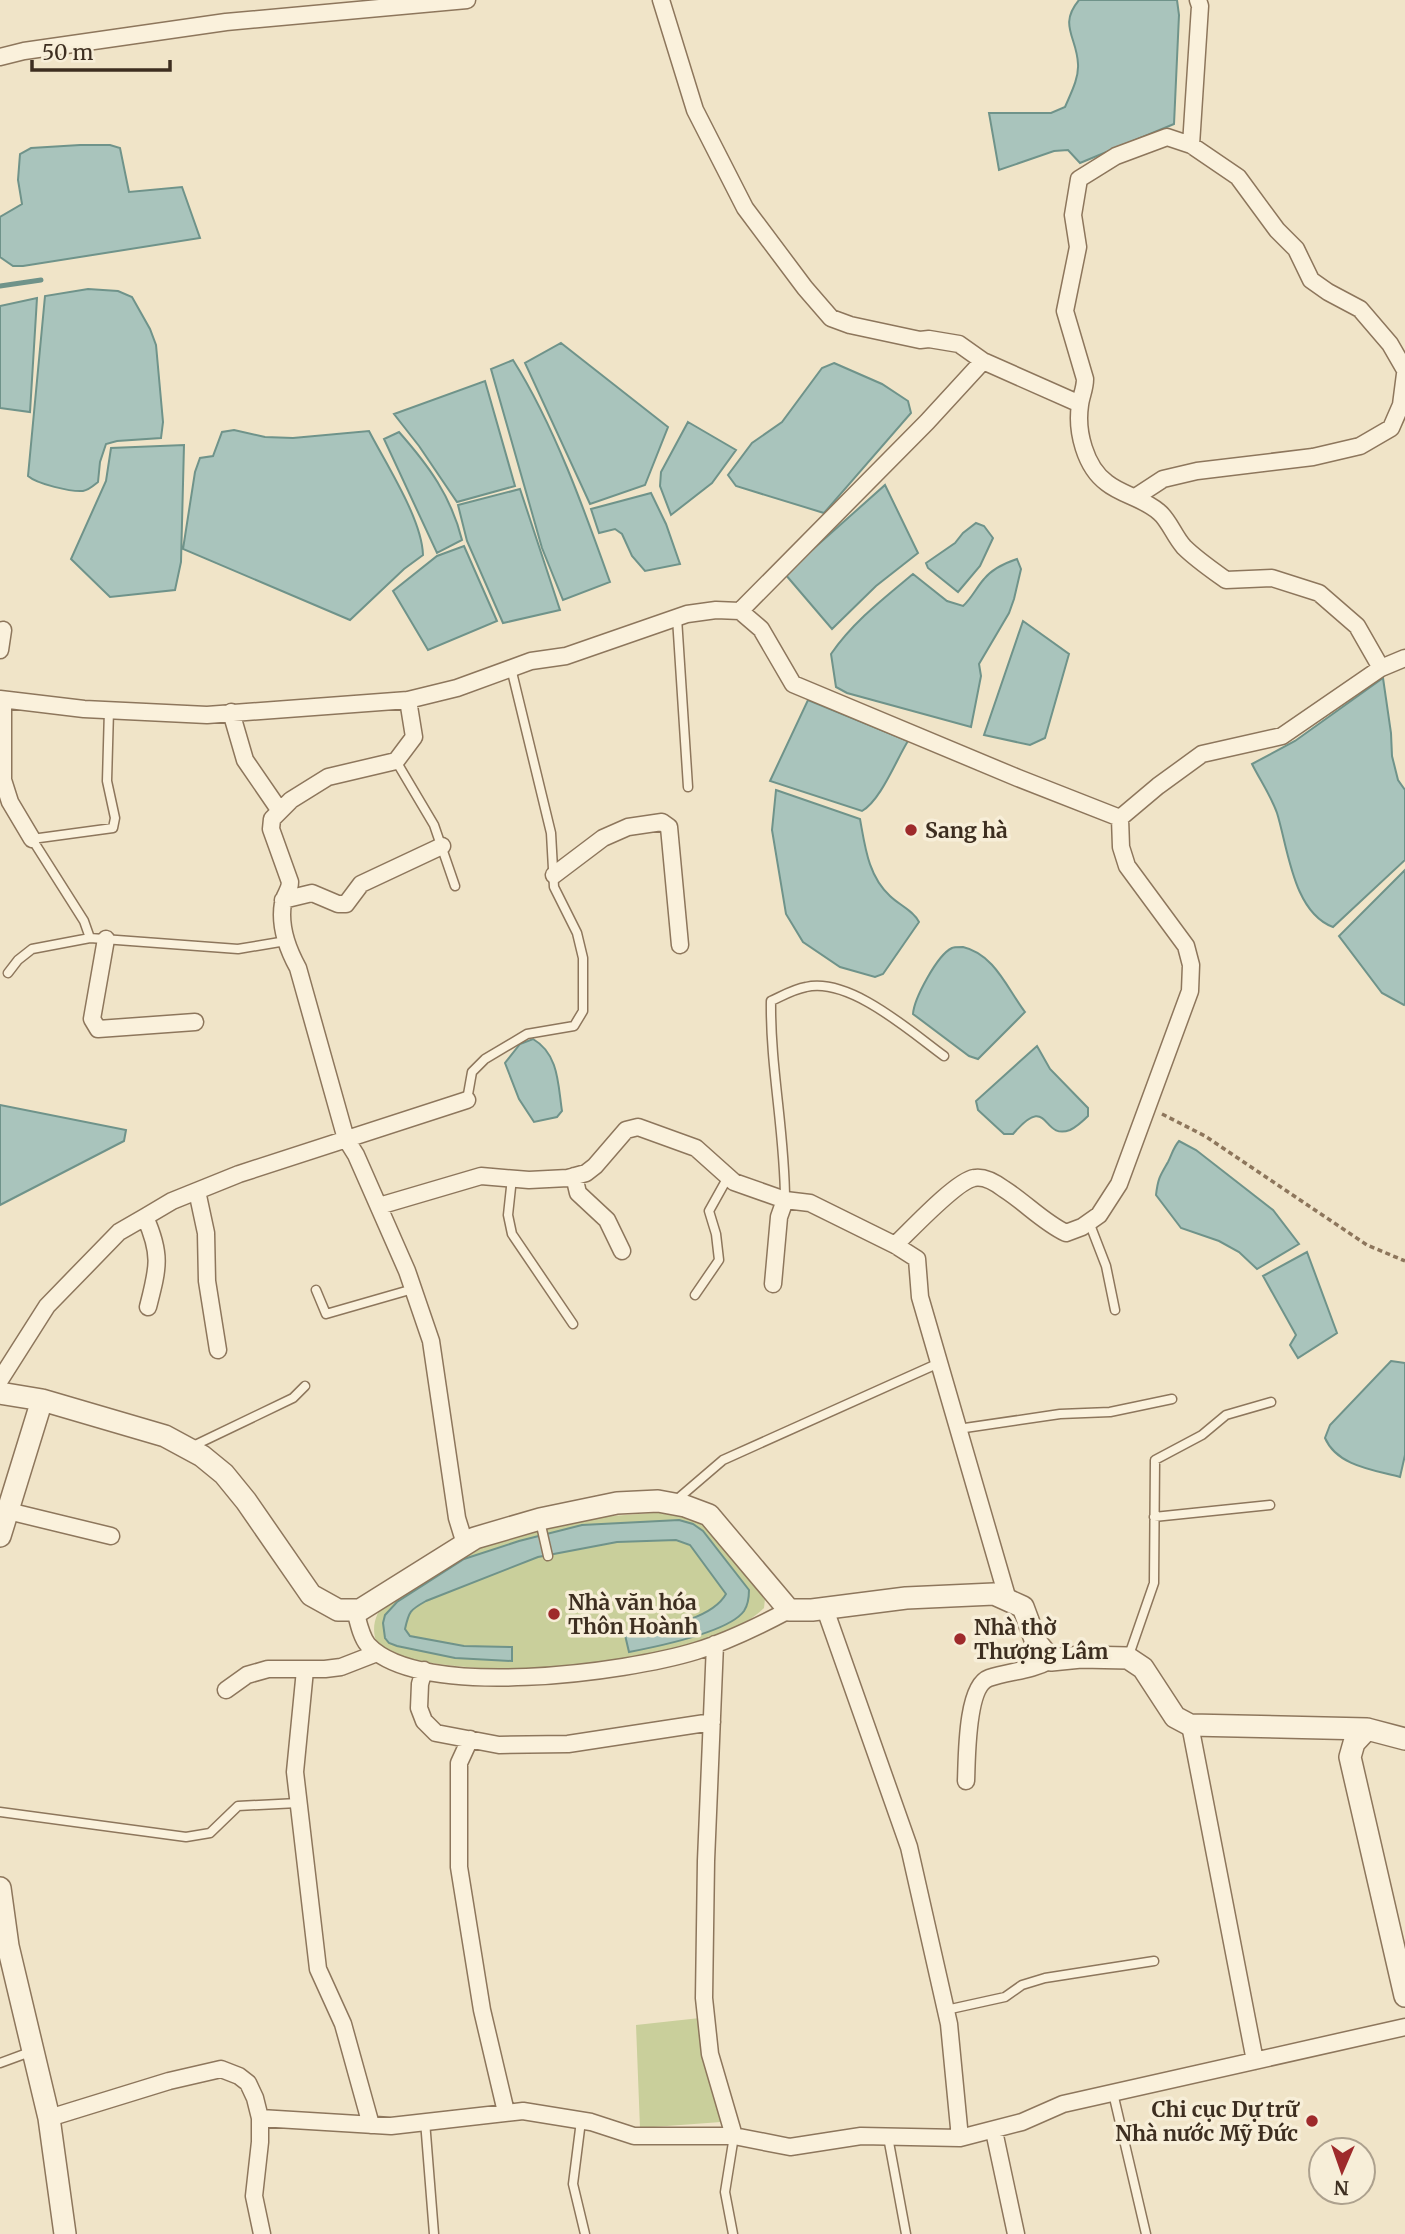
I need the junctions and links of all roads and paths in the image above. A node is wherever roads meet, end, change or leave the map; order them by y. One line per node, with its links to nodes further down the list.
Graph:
1 (467, 0): 4 (street)
2 (661, 0): 6 (street)
3 (1198, 0): 5 (street)
4 (0, 57)
5 (1191, 145): 7 (street); 8 (street)
6 (983, 361): 8 (street); 10 (street)
7 (1405, 372): 9 (street)
8 (1080, 404): 9 (street)
9 (1137, 496): 16 (street)
10 (740, 611): 11 (street); 24 (street)
11 (677, 618): 15 (street); 22 (lane)
12 (4, 630): 13 (street)
13 (0, 650)
14 (1405, 658): 16 (street)
15 (511, 668): 18 (street); 27 (lane)
16 (1381, 668): 24 (street)
17 (1, 700): 19 (street); 25 (street)
18 (408, 700): 20 (street); 21 (street)
19 (109, 710): 20 (street); 25 (lane)
20 (231, 712): 23 (street)
21 (396, 761): 23 (street); 26 (lane)
22 (688, 787)
23 (280, 811): 29 (street)
24 (1121, 818): 37 (street)
25 (32, 839): 30 (lane)
26 (442, 846): 28 (lane); 29 (street)
27 (554, 876): 32 (street); 36 (lane)
28 (455, 886)
29 (283, 900): 31 (street)
30 (98, 938): 31 (lane); 33 (lane); 34 (street)
31 (286, 941): 38 (street)
32 (680, 945)
33 (8, 973)
34 (195, 1022)
35 (944, 1056): 43 (lane)
36 (467, 1100): 38 (street)
37 (1148, 1107): 46 (street); 49 (path)
38 (346, 1139): 42 (street); 44 (street)
39 (574, 1176): 40 (street); 41 (street); 48 (street)
40 (728, 1177): 43 (street); 53 (lane)
41 (512, 1178): 44 (street); 56 (lane)
42 (197, 1191): 45 (street); 57 (street)
43 (785, 1200): 47 (street); 50 (street)
44 (379, 1206): 51 (street)
45 (145, 1217): 54 (street); 59 (street)
46 (1089, 1222): 47 (street); 55 (lane)
47 (895, 1245): 58 (street)
48 (622, 1251)
49 (1405, 1261)
50 (773, 1284)
51 (413, 1289): 52 (lane); 74 (street)
52 (316, 1290)
53 (695, 1295)
54 (148, 1307)
55 (1115, 1310)
56 (573, 1324)
57 (218, 1350)
58 (939, 1363): 65 (street); 67 (lane)
59 (0, 1380)
60 (305, 1386): 66 (lane)
61 (0, 1393): 63 (street)
62 (1172, 1399): 65 (lane)
63 (43, 1400): 66 (street); 69 (street)
64 (1271, 1402): 70 (lane)
65 (958, 1429): 76 (street)
66 (189, 1449): 78 (street)
67 (672, 1504): 71 (street); 79 (street)
68 (1270, 1505): 70 (lane)
69 (8, 1511): 72 (street); 73 (street)
70 (1154, 1517): 82 (lane)
71 (541, 1525): 74 (street); 75 (lane)
72 (0, 1536)
73 (111, 1536)
74 (466, 1544): 78 (street)
75 (548, 1556)
76 (1008, 1600): 77 (street); 83 (street)
77 (825, 1609): 79 (street); 98 (street)
78 (355, 1610): 81 (street)
79 (789, 1610): 80 (street)
80 (715, 1644): 85 (street); 87 (street)
81 (377, 1653): 84 (street); 85 (street)
82 (1128, 1658): 83 (street); 88 (street)
83 (1051, 1660): 92 (street)
84 (305, 1670): 86 (street); 93 (street)
85 (424, 1670): 90 (street)
86 (226, 1690)
87 (712, 1722): 90 (street); 111 (street)
88 (1189, 1725): 89 (street); 101 (street)
89 (1367, 1729): 91 (street); 97 (street)
90 (470, 1739): 104 (street)
91 (1405, 1739)
92 (966, 1780)
93 (298, 1803): 94 (lane); 109 (street)
94 (0, 1812)
95 (0, 1888): 100 (street)
96 (1154, 1961): 98 (lane)
97 (1405, 1996)
98 (946, 2010): 113 (street)
99 (1405, 2027): 101 (street)
100 (33, 2051): 102 (lane); 105 (street)
101 (1255, 2062): 103 (street)
102 (0, 2063)
103 (1113, 2093): 110 (street); 121 (lane)
104 (506, 2112): 107 (street); 108 (street)
105 (49, 2118): 106 (street); 114 (street)
106 (260, 2118): 109 (street); 115 (street)
107 (425, 2121): 109 (street); 116 (lane)
108 (580, 2121): 111 (street); 117 (lane)
109 (371, 2124)
110 (994, 2131): 113 (street); 120 (street)
111 (734, 2136): 112 (street); 118 (lane)
112 (888, 2137): 113 (street); 119 (lane)
113 (960, 2138)
114 (65, 2234)
115 (262, 2234)
116 (434, 2234)
117 (585, 2234)
118 (733, 2234)
119 (906, 2234)
120 (1016, 2234)
121 (1146, 2234)

